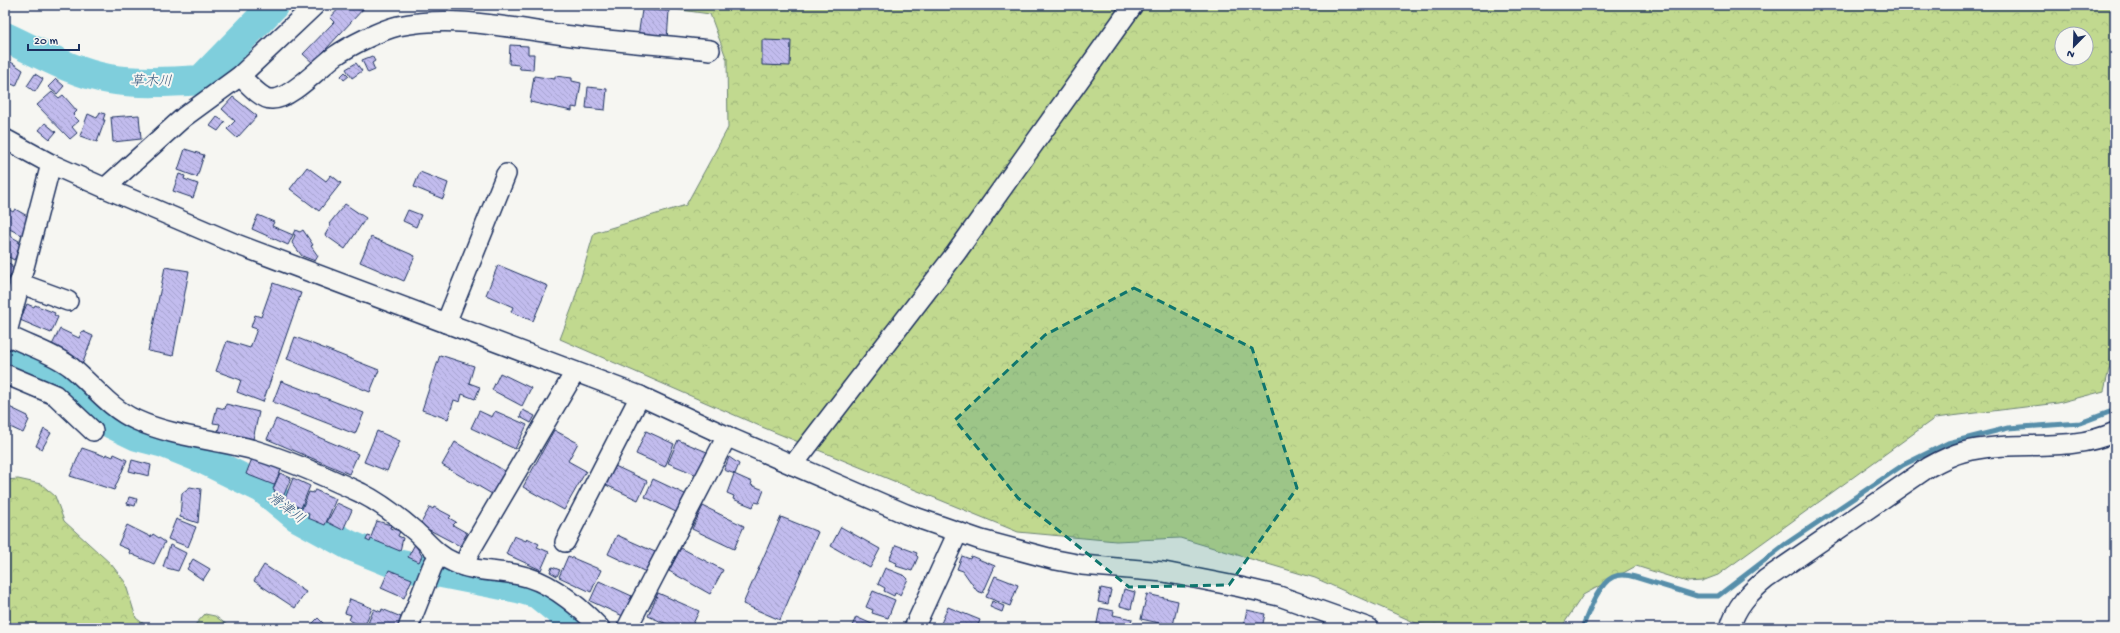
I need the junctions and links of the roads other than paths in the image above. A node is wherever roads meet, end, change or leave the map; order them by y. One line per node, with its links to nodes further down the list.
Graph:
1 (315, 5): 4 (street)
2 (1133, 5): 19 (street)
3 (710, 50): 4 (street)
4 (240, 76): 8 (street)
5 (5, 139): 6 (street)
6 (51, 164): 8 (street); 9 (street)
7 (506, 174): 12 (street)
8 (104, 188): 12 (street)
9 (19, 283): 10 (street); 11 (street)
10 (68, 301)
11 (7, 322): 22 (street)
12 (446, 323): 13 (street)
13 (576, 372): 15 (street); 23 (street)
14 (5, 374): 16 (street)
15 (640, 396): 18 (street); 21 (street)
16 (93, 432)
17 (2115, 432): 29 (street)
18 (727, 436): 19 (street); 26 (street)
19 (793, 465): 20 (street)
20 (958, 532): 27 (street); 28 (street)
21 (565, 542)
22 (439, 555): 23 (street); 24 (street)
23 (464, 566): 25 (street)
24 (408, 628)
25 (600, 628)
26 (627, 628)
27 (914, 628)
28 (1369, 628)
29 (1730, 628)

